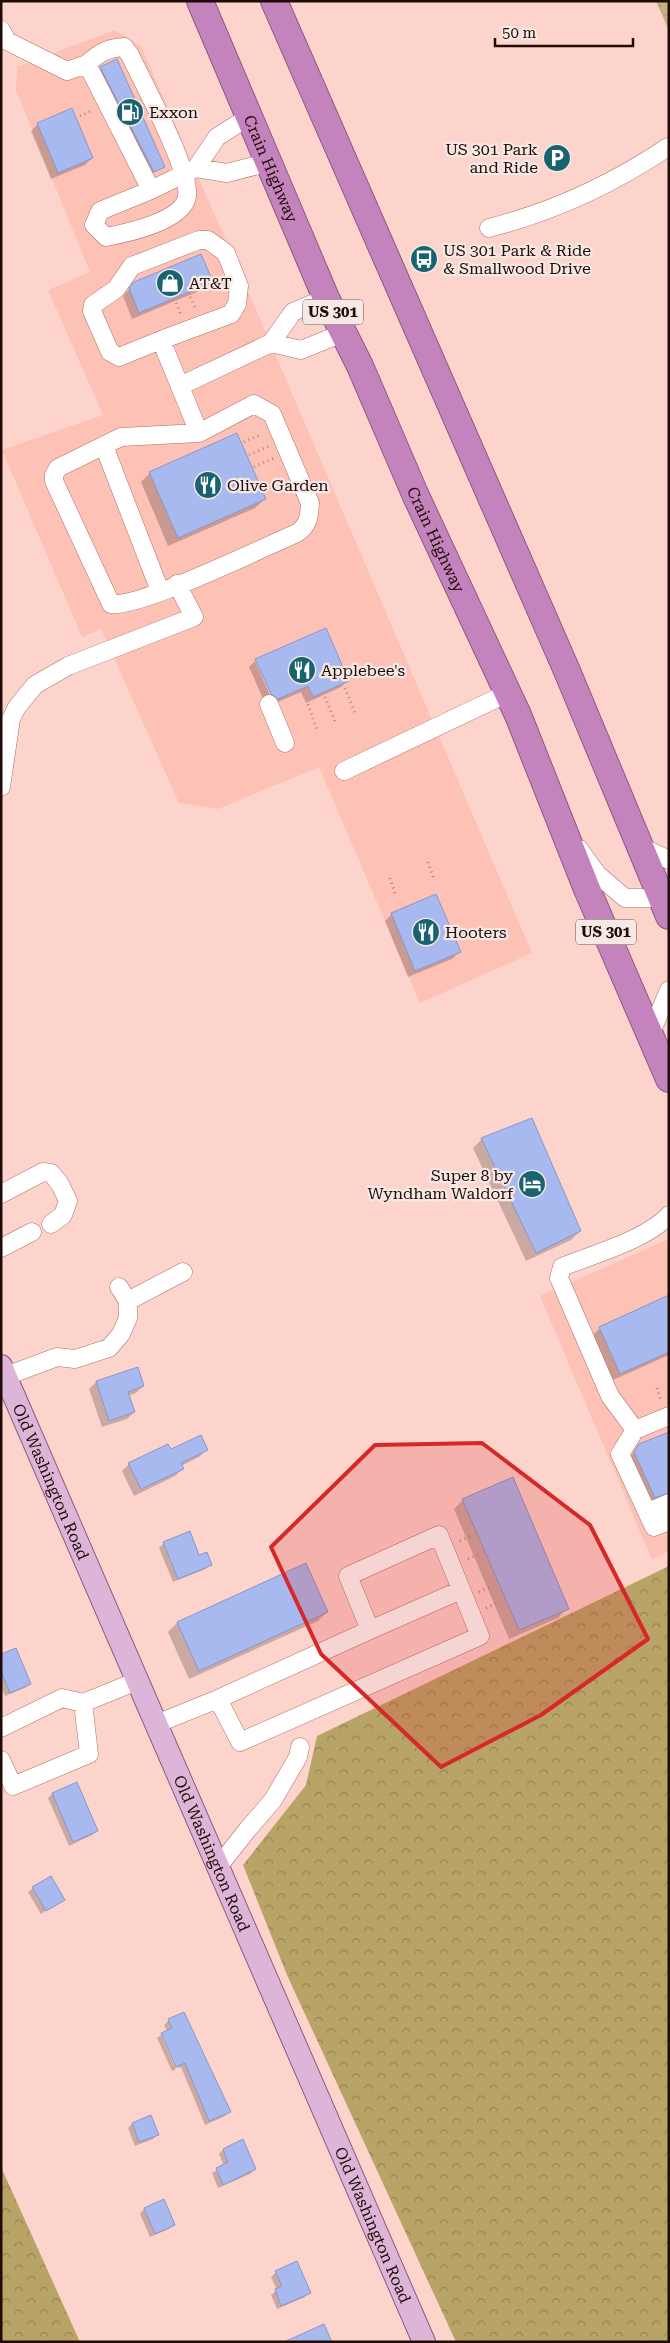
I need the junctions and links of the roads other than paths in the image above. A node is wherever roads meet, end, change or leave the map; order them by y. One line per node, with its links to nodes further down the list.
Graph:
1 (182, 1): 5 (highway)
2 (200, 1): 5 (highway, Crain Highway / US 301)
3 (274, 1): 28 (highway)
4 (1, 30): 6 (street)
5 (216, 38): 7 (highway, Crain Highway / US 301)
6 (87, 64): 10 (street); 11 (street)
7 (250, 116): 9 (highway, Crain Highway / US 301); 10 (street)
8 (668, 147): 12 (street)
9 (270, 162): 10 (street); 13 (highway, Crain Highway / US 301)
10 (191, 171): 11 (street); 11 (street)
11 (151, 190)
12 (488, 228)
13 (326, 298): 14 (highway, Crain Highway / US 301); 16 (street)
14 (343, 332): 16 (street); 22 (highway, Crain Highway / US 301)
15 (161, 340): 15 (street); 17 (street)
16 (272, 343): 17 (street)
17 (180, 386): 18 (street)
18 (200, 433): 19 (street); 20 (street)
19 (104, 446): 21 (street); 21 (street)
20 (177, 584): 21 (street); 26 (street)
21 (160, 591)
22 (508, 693): 25 (street); 27 (highway, Crain Highway / US 301)
23 (269, 704): 24 (street)
24 (285, 743)
25 (344, 771)
26 (1, 787)
27 (563, 827): 30 (street); 32 (highway, Crain Highway / US 301)
28 (640, 846): 29 (street); 30 (highway)
29 (669, 860)
30 (666, 903)
31 (669, 990): 32 (street)
32 (650, 1036): 33 (highway, Crain Highway / US 301)
33 (669, 1079)
34 (1, 1194): 36 (street)
35 (667, 1219): 42 (street)
36 (51, 1224)
37 (32, 1232): 38 (street)
38 (1, 1248)
39 (183, 1272): 40 (street)
40 (3, 1371): 48 (main road, Old Washington Road)
41 (666, 1411): 42 (street)
42 (634, 1430): 44 (street)
43 (669, 1503): 44 (street)
44 (648, 1512): 45 (street)
45 (669, 1521)
46 (462, 1590): 47 (street); 47 (street); 49 (street)
47 (370, 1630): 49 (street)
48 (138, 1681): 50 (street); 51 (main road, Old Washington Road)
49 (218, 1699): 51 (street)
50 (83, 1703): 52 (street); 54 (street)
51 (156, 1724): 55 (main road, Old Washington Road)
52 (1, 1728)
53 (300, 1747): 55 (street)
54 (1, 1760)
55 (218, 1867): 56 (main road, Old Washington Road)
56 (424, 2342)

